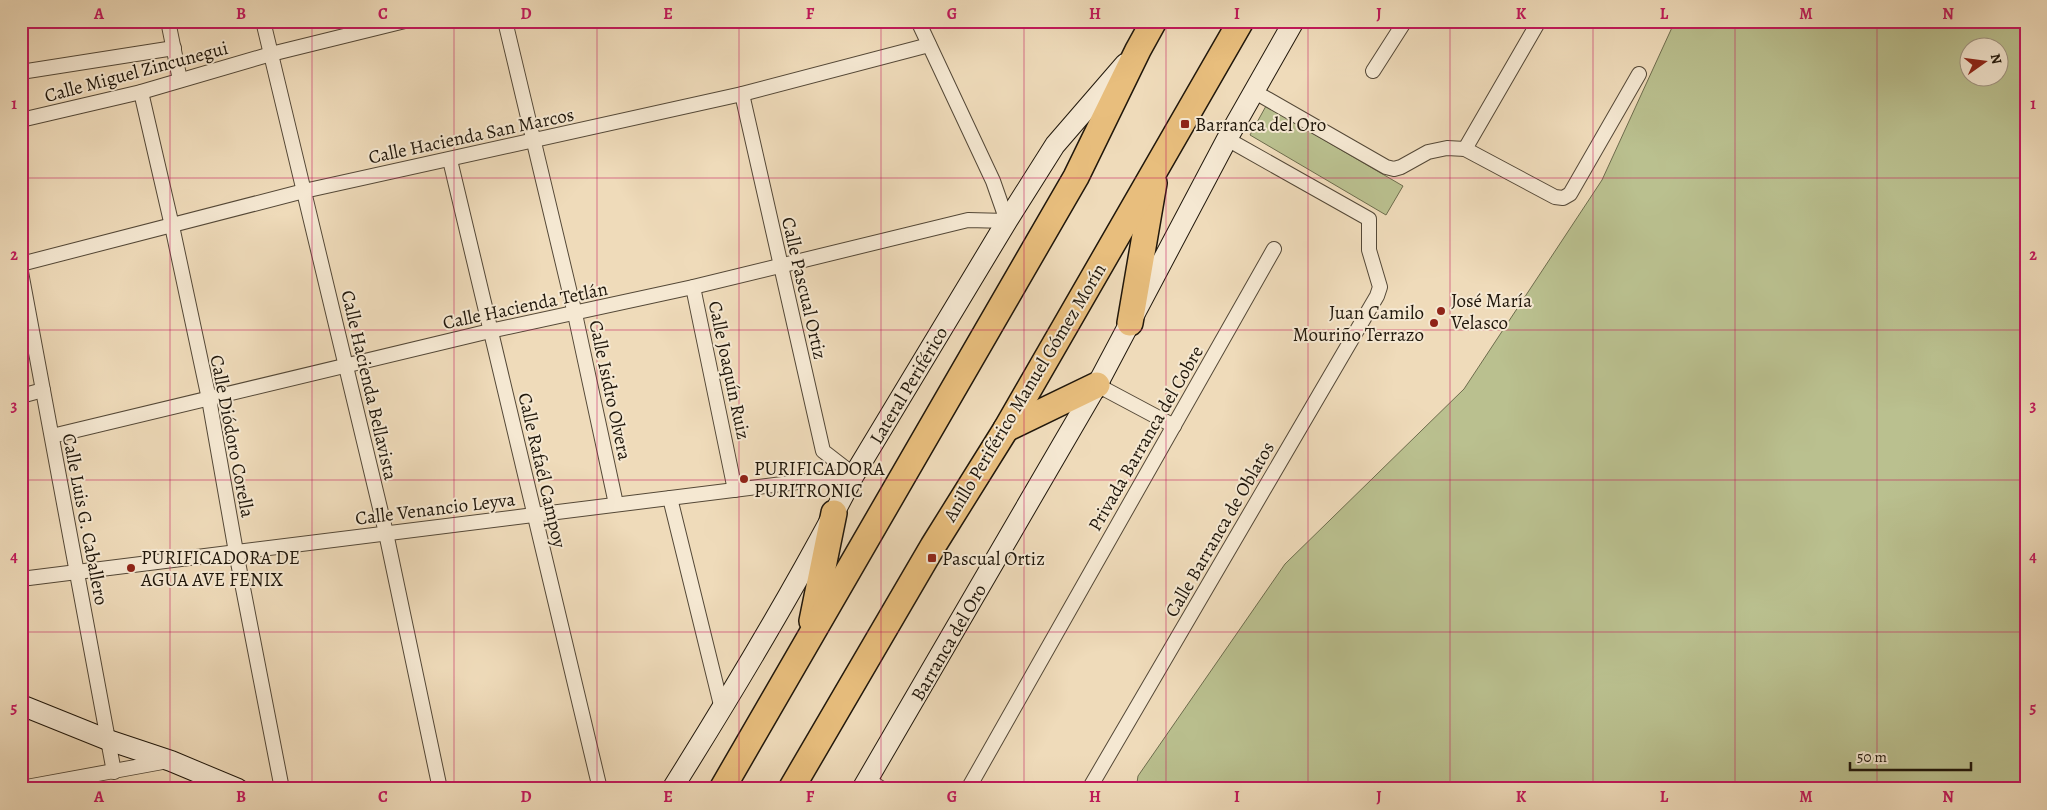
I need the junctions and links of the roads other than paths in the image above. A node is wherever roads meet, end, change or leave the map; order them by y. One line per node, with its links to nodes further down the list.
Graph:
1 (168, 21): 12 (street)
2 (263, 21): 14 (street, Calle Hacienda Bellavista)
3 (404, 21): 14 (street, Calle Miguel Zincunegui)
4 (505, 21): 24 (street, Calle Isidro Olvera)
5 (918, 21): 11 (street)
6 (1154, 21): 13 (highway)
7 (1241, 21): 27 (highway, Anillo Periférico Manuel Gómez Morín)
8 (1294, 21): 20 (street, Barranca del Oro)
9 (1405, 21): 15 (street)
10 (1539, 21): 25 (street)
11 (929, 46): 21 (street, Calle Hacienda San Marcos); 29 (street)
12 (174, 48): 16 (street); 18 (street)
13 (1138, 50): 29 (street, Lateral Periférico); 57 (highway)
14 (271, 54): 18 (street, Calle Miguel Zincunegui); 28 (street, Calle Hacienda Bellavista)
15 (1373, 71)
16 (21, 72)
17 (1639, 74): 25 (street)
18 (180, 80): 19 (street, Calle Miguel Zincunegui)
19 (141, 92): 22 (street, Calle Miguel Zincunegui); 30 (street, Calle Diódoro Corella)
20 (1255, 92): 23 (street, Barranca del Oro); 25 (street)
21 (742, 94): 24 (street, Calle Hacienda San Marcos); 33 (street, Calle Pascual Ortiz)
22 (21, 120)
23 (1227, 138): 37 (street, Barranca del Oro); 74 (street, Calle Barranca de Oblatos)
24 (532, 141): 26 (street, Calle Hacienda San Marcos); 36 (street, Calle Isidro Olvera)
25 (1465, 149)
26 (450, 160): 28 (street, Calle Hacienda San Marcos); 38 (street, Calle Rafaél Campoy)
27 (1157, 167): 37 (highway); 45 (highway, Anillo Periférico Manuel Gómez Morín)
28 (304, 191): 30 (street, Calle Hacienda San Marcos); 39 (street, Calle Hacienda Bellavista)
29 (1007, 221): 33 (street, Calle Hacienda Tetlán); 47 (street, Lateral Periférico)
30 (172, 226): 32 (street, Calle Hacienda San Marcos); 43 (street, Calle Diódoro Corella)
31 (1274, 249): 44 (street, Privada Barranca del Cobre)
32 (21, 264)
33 (781, 264): 35 (street, Calle Hacienda Tetlán); 47 (street, Calle Pascual Ortiz)
34 (21, 272): 41 (street, Calle Luis G. Caballero)
35 (693, 287): 36 (street, Calle Hacienda Tetlán); 48 (street, Calle Joaquín Ruiz)
36 (575, 314): 38 (street, Calle Hacienda Tetlán); 50 (street, Calle Isidro Olvera)
37 (1130, 323): 40 (street, Barranca del Oro)
38 (490, 331): 39 (street, Calle Hacienda Tetlán); 52 (street, Calle Rafaél Campoy)
39 (346, 367): 43 (street, Calle Hacienda Tetlán); 53 (street, Calle Hacienda Bellavista)
40 (1097, 385): 44 (street); 45 (highway); 64 (street, Barranca del Oro)
41 (43, 390): 42 (street); 46 (street, Calle Luis G. Caballero)
42 (21, 396)
43 (209, 400): 46 (street, Calle Hacienda Tetlán); 54 (street, Calle Diódoro Corella)
44 (1174, 426): 73 (street, Privada Barranca del Cobre)
45 (1006, 429): 72 (highway, Anillo Periférico Manuel Gómez Morín)
46 (52, 436): 55 (street, Calle Luis G. Caballero)
47 (854, 475): 48 (street, Calle Venancio Leyva); 51 (street, Lateral Periférico)
48 (735, 490): 49 (street, Calle Venancio Leyva)
49 (670, 498): 50 (street, Calle Venancio Leyva); 59 (street)
50 (616, 504): 52 (street, Calle Venancio Leyva)
51 (834, 513): 57 (highway); 59 (street, Lateral Periférico)
52 (534, 514): 53 (street, Calle Venancio Leyva); 69 (street, Calle Rafaél Campoy)
53 (386, 533): 54 (street, Calle Venancio Leyva); 68 (street, Calle Hacienda Bellavista)
54 (236, 552): 55 (street, Calle Venancio Leyva); 67 (street, Calle Diódoro Corella)
55 (77, 572): 56 (street, Calle Venancio Leyva); 60 (street, Calle Luis G. Caballero)
56 (21, 579)
57 (808, 643): 71 (highway)
58 (21, 705): 60 (street)
59 (722, 709): 70 (street, Lateral Periférico)
60 (108, 740): 61 (street); 62 (street, Calle Luis G. Caballero)
61 (171, 761): 62 (street); 66 (street)
62 (114, 772): 63 (street)
63 (86, 783): 65 (street)
64 (871, 786)
65 (21, 788)
66 (233, 788)
67 (282, 789)
68 (440, 789)
69 (600, 789)
70 (672, 789)
71 (722, 789)
72 (791, 789)
73 (968, 789)
74 (1089, 789)

